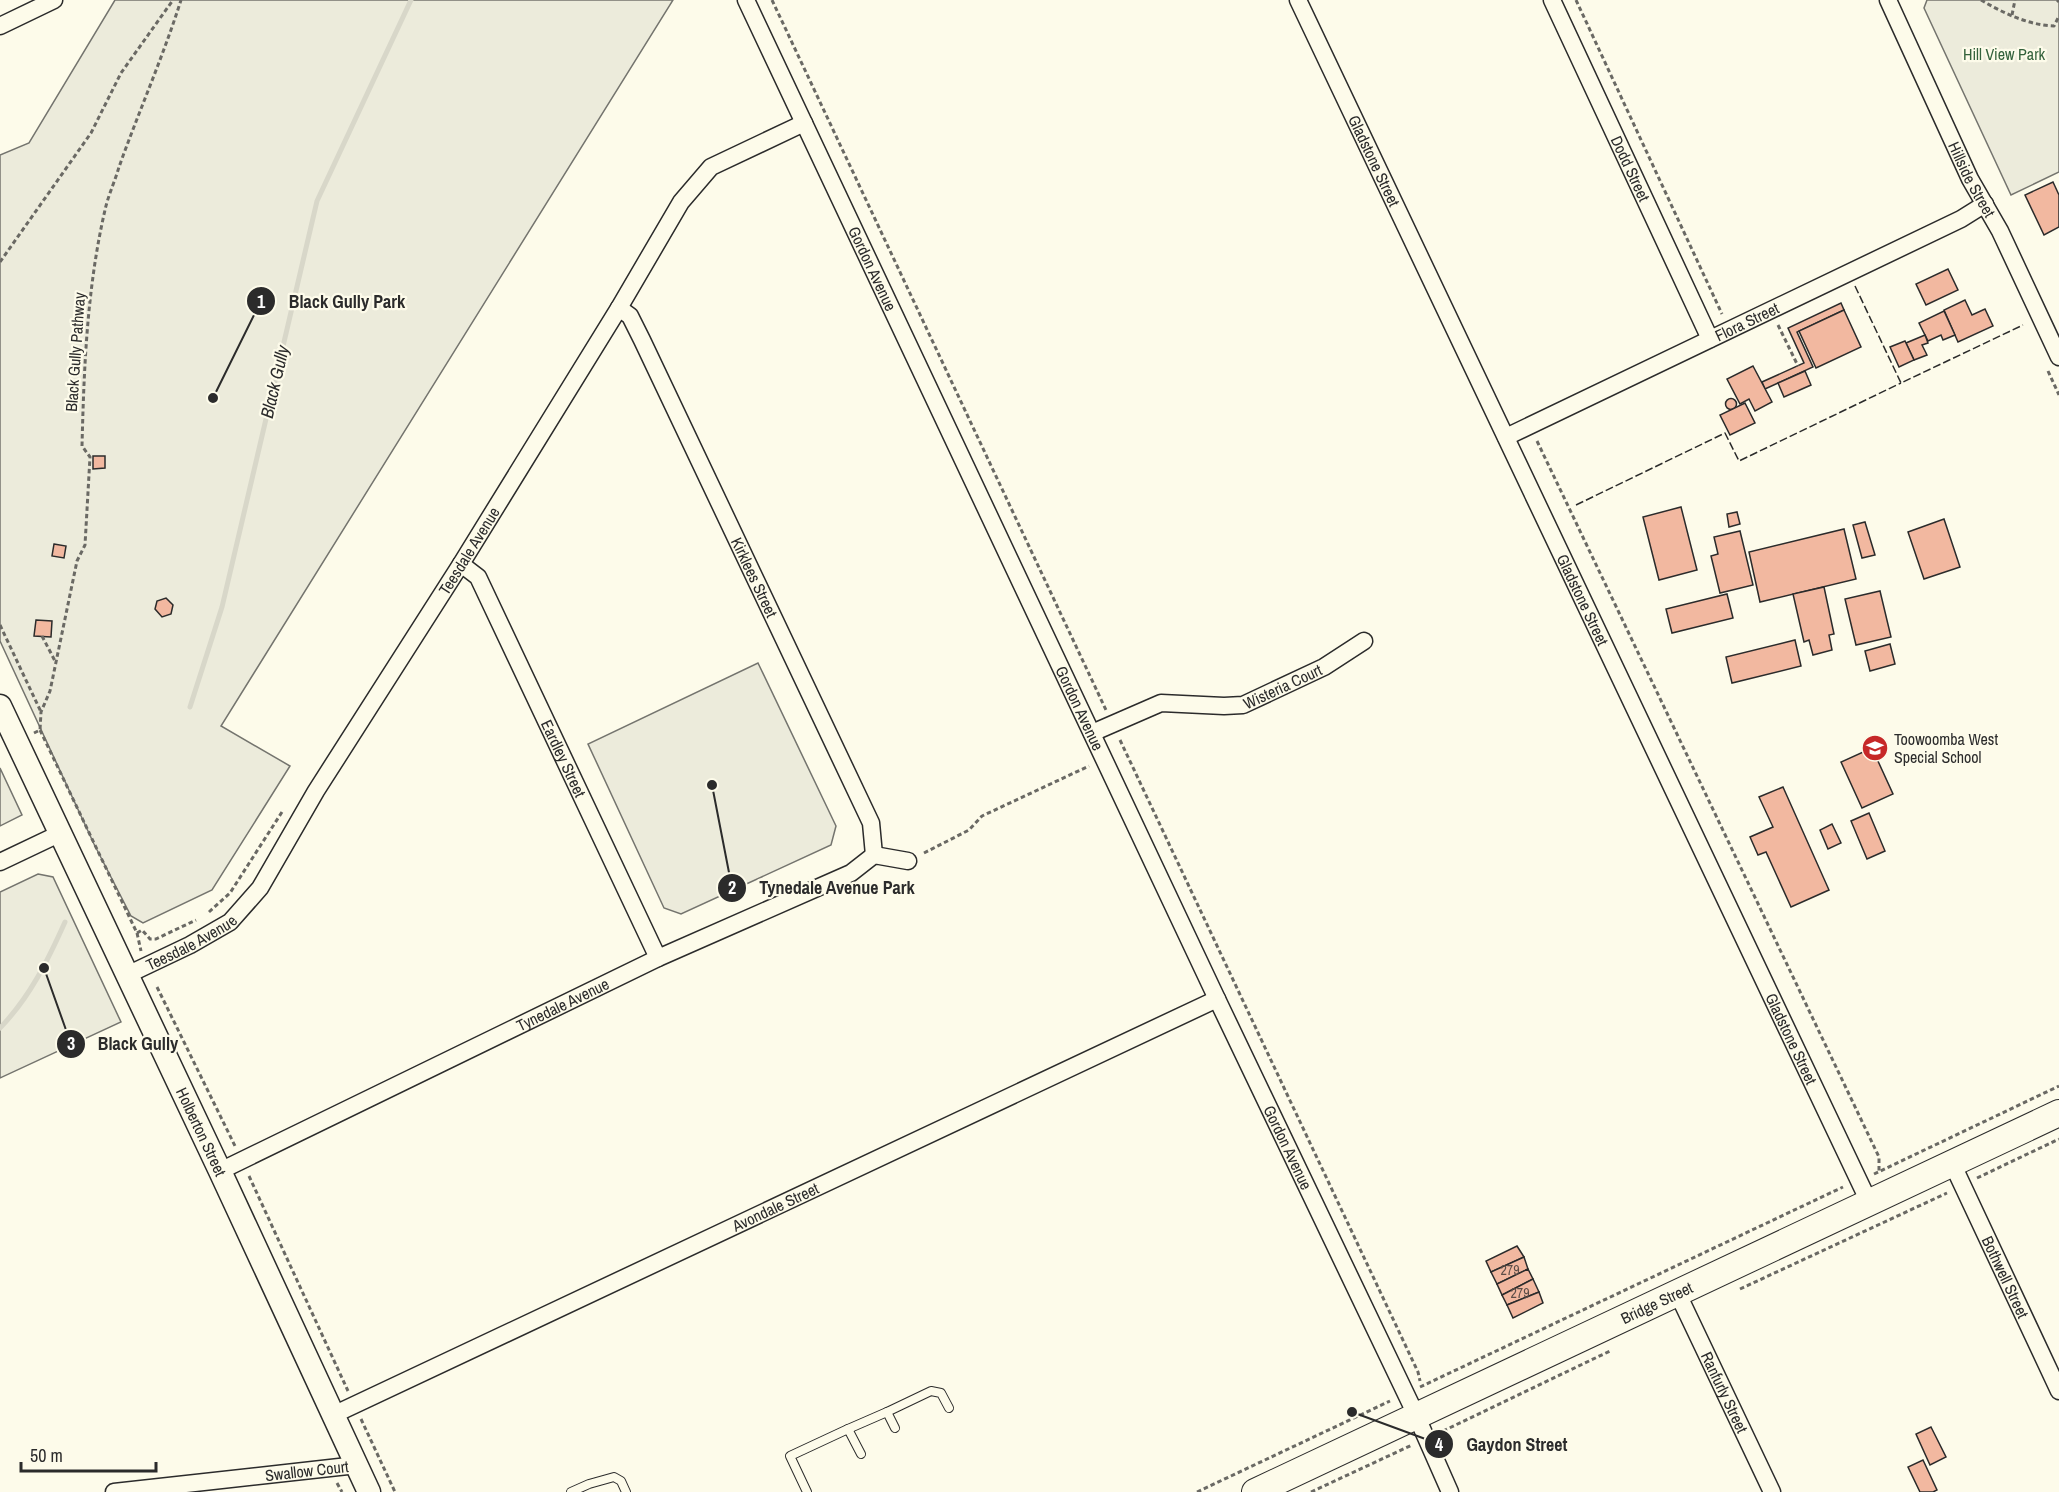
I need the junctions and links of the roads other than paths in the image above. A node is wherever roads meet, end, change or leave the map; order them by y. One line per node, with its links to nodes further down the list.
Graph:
1 (54, 0): 6 (street)
2 (746, 0): 7 (street, Gordon Avenue)
3 (1298, 0): 12 (street, Gladstone Street)
4 (1552, 0): 10 (street, Dodd Street)
5 (1888, 0): 8 (street, Hillside Street)
6 (0, 26)
7 (804, 123): 9 (street, Teesdale Avenue); 16 (street, Gordon Avenue)
8 (1985, 204): 10 (street, Flora Street); 11 (street, Hillside Street)
9 (619, 308): 13 (street, Teesdale Avenue); 18 (street, Kirklees Street)
10 (1710, 339): 12 (street, Flora Street)
11 (2059, 357)
12 (1506, 437): 27 (street, Gladstone Street)
13 (461, 564): 21 (street, Eardley Street); 22 (street, Teesdale Avenue)
14 (1364, 641): 16 (street, Wisteria Court)
15 (0, 706): 17 (main road, Holberton Street)
16 (1092, 733): 23 (street, Gordon Avenue)
17 (61, 833): 20 (street); 22 (main road, Holberton Street)
18 (874, 855): 19 (street); 21 (street, Tynedale Avenue)
19 (908, 861)
20 (0, 862)
21 (658, 958): 26 (street, Tynedale Avenue)
22 (137, 970): 26 (main road, Holberton Street)
23 (1217, 999): 30 (street, Gordon Avenue); 33 (street, Avondale Street)
24 (2059, 1113): 25 (main road, Bridge Street)
25 (1952, 1163): 27 (main road, Bridge Street); 29 (street, Bothwell Street)
26 (220, 1171): 33 (main road, Holberton Street)
27 (1864, 1191): 28 (main road, Bridge Street)
28 (1677, 1292): 30 (main road, Bridge Street); 46 (street, Ranfurly Street)
29 (2059, 1391)
30 (1411, 1404): 44 (main road, Bridge Street); 45 (street, Gordon Avenue)
31 (949, 1408): 32 (lane)
32 (887, 1412): 34 (lane); 35 (lane)
33 (333, 1415): 37 (main road, Holberton Street)
34 (895, 1428)
35 (848, 1429): 36 (lane); 43 (lane)
36 (861, 1454)
37 (357, 1465): 38 (street, Swallow Court); 40 (main road, Holberton Street)
38 (152, 1490): 39 (street, Swallow Court)
39 (114, 1492)
40 (369, 1492)
41 (571, 1492): 42 (lane)
42 (626, 1492)
43 (807, 1492)
44 (1255, 1492)
45 (1450, 1492)
46 (1772, 1492)

